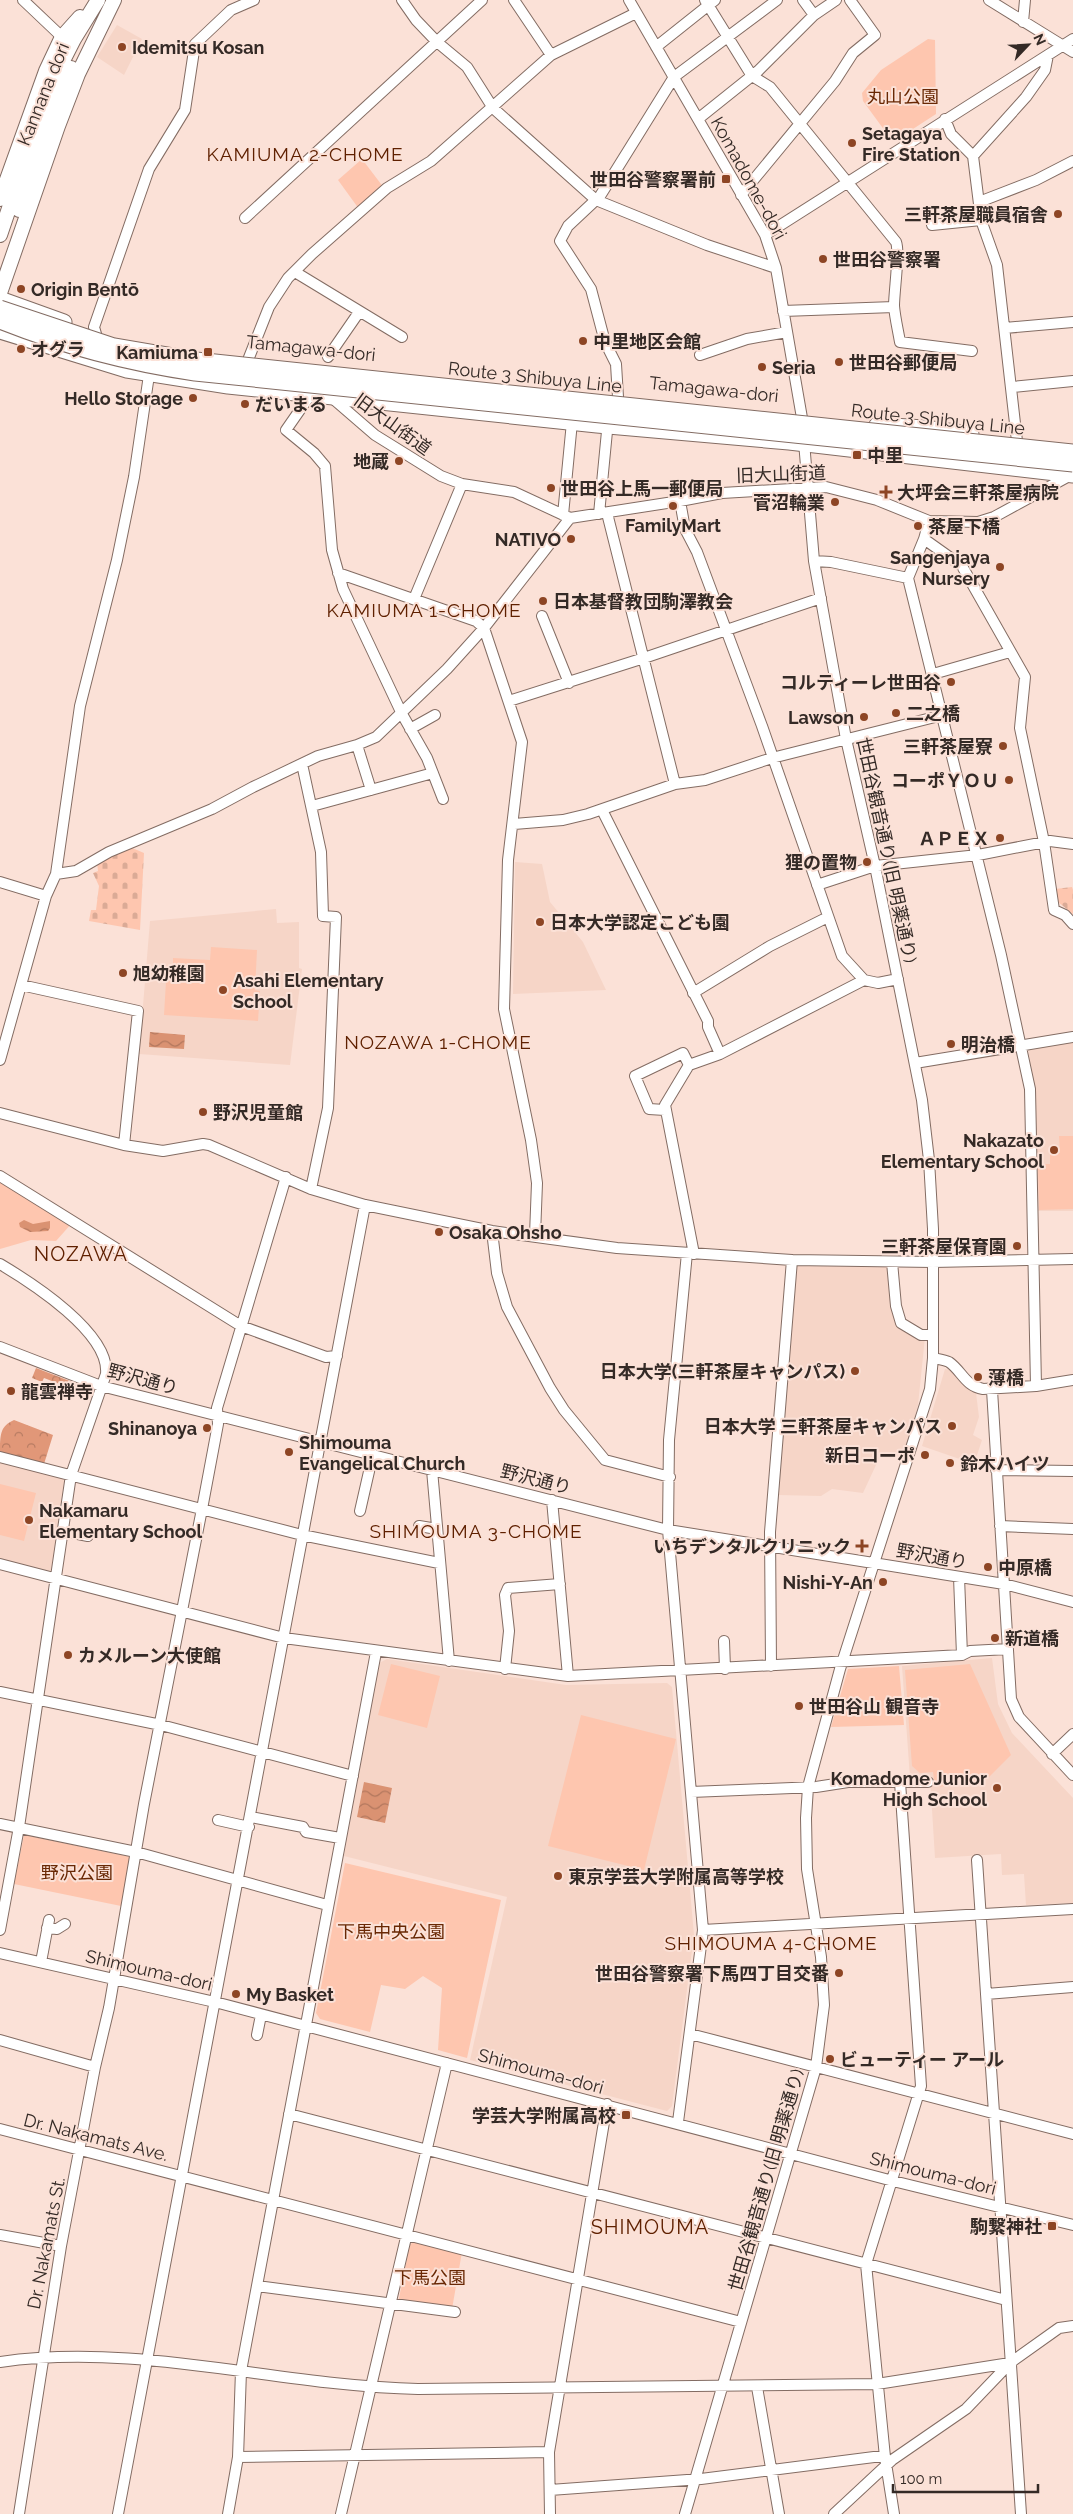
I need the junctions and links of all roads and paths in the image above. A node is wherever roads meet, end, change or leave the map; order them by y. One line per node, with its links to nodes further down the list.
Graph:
1 (23, 0): 19 (street)
2 (97, 0): 19 (main road); 44 (main road, Kannana dori)
3 (114, 0): 46 (main road, Kannana dori); 49 (main road)
4 (254, 0): 60 (street)
5 (402, 0): 22 (street)
6 (482, 0): 22 (street)
7 (514, 0): 26 (street)
8 (629, 0): 16 (street, Komadome-dori)
9 (777, 0): 20 (street)
10 (803, 0): 17 (street)
11 (836, 0): 17 (street)
12 (850, 0): 33 (street)
13 (990, 0): 18 (street)
14 (1025, 0): 18 (street)
15 (709, 2): 20 (street); 24 (street)
16 (636, 13): 24 (street, Komadome-dori); 26 (street)
17 (814, 15): 28 (street)
18 (1023, 22): 23 (street)
19 (62, 37): 38 (main road)
20 (727, 38): 28 (street); 29 (street)
21 (1073, 39): 23 (street)
22 (437, 42): 30 (street); 41 (street)
23 (1063, 46): 25 (street); 27 (street)
24 (656, 47): 29 (street, Komadome-dori)
25 (1073, 52)
26 (551, 55): 30 (street)
27 (1048, 55): 32 (street); 34 (street)
28 (752, 76): 31 (street); 33 (street)
29 (674, 77): 31 (street, Komadome-dori); 39 (street)
30 (493, 108): 39 (street); 48 (street)
31 (698, 119): 37 (street, Komadome-dori)
32 (945, 119): 34 (street); 36 (street)
33 (799, 123): 36 (street); 37 (street)
34 (972, 156): 40 (street)
35 (1073, 161): 40 (street)
36 (847, 183): 45 (street); 51 (street)
37 (741, 195): 45 (street, Komadome-dori)
38 (0, 199)
39 (596, 200): 47 (street); 71 (street)
40 (979, 202): 42 (street)
41 (245, 218)
42 (981, 220): 43 (street); 57 (street)
43 (932, 225)
44 (0, 235)
45 (765, 235): 47 (street, Komadome-dori)
46 (0, 265)
47 (776, 268): 53 (street, Komadome-dori)
48 (295, 272): 54 (street); 65 (street)
49 (0, 293)
50 (0, 298): 60 (highway, Tamagawa-dori)
51 (894, 307): 53 (street); 62 (street)
52 (0, 308): 78 (highway, Route 3 Shibuya Line, bridge)
53 (783, 312): 59 (street, Komadome-dori)
54 (361, 313): 61 (street); 64 (street)
55 (0, 321): 79 (highway, Route 3 Shibuya Line, bridge)
56 (1073, 322): 57 (street)
57 (1005, 328): 68 (street)
58 (0, 331): 66 (highway)
59 (787, 332): 63 (street); 72 (street, Komadome-dori)
60 (96, 334): 65 (highway, Tamagawa-dori)
61 (402, 337)
62 (972, 351)
63 (700, 355)
64 (328, 357)
65 (248, 360): 71 (highway, Tamagawa-dori)
66 (149, 375): 69 (highway); 119 (street)
67 (1073, 381): 68 (street)
68 (1012, 388): 75 (street)
69 (311, 394): 70 (highway); 88 (street)
70 (330, 396): 73 (highway); 80 (street, 旧大山街道)
71 (618, 397): 72 (highway, Tamagawa-dori); 74 (street)
72 (802, 418): 75 (highway, Tamagawa-dori); 76 (street, Komadome-dori)
73 (572, 422): 74 (highway); 84 (street)
74 (606, 426): 76 (highway); 83 (street)
75 (1017, 441): 77 (highway, Tamagawa-dori)
76 (804, 444): 79 (highway); 81 (street, 世田谷観音通り(旧 明薬通り))
77 (1073, 446)
78 (1073, 452)
79 (1072, 471): 85 (street, 旧大山街道)
80 (462, 484): 84 (street, 旧大山街道); 91 (street)
81 (807, 487): 82 (street, 旧大山街道); 85 (street, 旧大山街道); 87 (street, 世田谷観音通り(旧 明薬通り))
82 (680, 502): 83 (street, 旧大山街道); 94 (street)
83 (603, 514): 84 (street, 旧大山街道); 96 (street)
84 (566, 516): 93 (street)
85 (929, 521): 86 (street)
86 (924, 539): 89 (street); 95 (street)
87 (814, 561): 89 (street); 90 (street, 世田谷観音通り(旧 明薬通り))
88 (338, 573): 91 (street); 100 (street)
89 (908, 578): 97 (street)
90 (821, 598): 94 (street); 104 (street, 世田谷観音通り(旧 明薬通り))
91 (414, 599): 93 (street)
92 (542, 616): 98 (street)
93 (484, 628): 99 (street); 100 (street)
94 (726, 629): 96 (street); 106 (street)
95 (1010, 652): 97 (street); 115 (street)
96 (644, 658): 98 (street); 109 (street)
97 (933, 674): 102 (street)
98 (569, 683): 99 (street)
99 (509, 701): 114 (street)
100 (402, 714): 103 (street); 105 (street)
101 (435, 715): 103 (street)
102 (943, 715): 104 (street); 117 (street)
103 (410, 729): 108 (street)
104 (846, 739): 106 (street); 118 (street, 世田谷観音通り(旧 明薬通り))
105 (357, 745): 107 (street); 110 (street)
106 (772, 758): 109 (street); 121 (street)
107 (302, 764): 112 (street); 119 (street)
108 (433, 773): 110 (street); 111 (street)
109 (676, 784): 113 (street)
110 (371, 790): 112 (street)
111 (443, 799)
112 (312, 806): 140 (street)
113 (602, 810): 114 (street); 128 (street)
114 (514, 824): 143 (street)
115 (1047, 841): 116 (street); 117 (street); 124 (street)
116 (1073, 844)
117 (978, 855): 118 (street); 130 (street)
118 (875, 866): 121 (street); 125 (street, 世田谷観音通り(旧 明薬通り))
119 (56, 874): 122 (street)
120 (0, 882): 122 (street)
121 (817, 885): 123 (street)
122 (46, 896): 127 (street)
123 (828, 917): 126 (street); 128 (street)
124 (1073, 924)
125 (898, 979): 126 (street); 133 (street, 世田谷観音通り(旧 明薬通り))
126 (864, 980): 131 (street)
127 (20, 985): 132 (street); 137 (street)
128 (693, 993): 131 (street)
129 (1073, 1037): 130 (street)
130 (1022, 1046): 133 (street); 146 (street)
131 (720, 1054): 134 (street)
132 (0, 1060)
133 (915, 1063): 149 (street, 世田谷観音通り(旧 明薬通り))
134 (689, 1065): 135 (street); 135 (street)
135 (665, 1110): 144 (street)
136 (0, 1113): 137 (street)
137 (124, 1145): 139 (street)
138 (0, 1176): 151 (street)
139 (286, 1177): 140 (street); 151 (street, Dr. Nakamats St.)
140 (311, 1188): 141 (street)
141 (365, 1205): 142 (street); 154 (street)
142 (492, 1231): 143 (street); 168 (street)
143 (535, 1235): 144 (street)
144 (691, 1254): 145 (street); 168 (street)
145 (792, 1260): 148 (street); 180 (street)
146 (1034, 1260): 147 (street); 149 (street); 158 (street)
147 (1073, 1260)
148 (892, 1262): 149 (street); 152 (street)
149 (933, 1262): 152 (street, 世田谷観音通り(旧 明薬通り))
150 (0, 1264): 157 (street)
151 (241, 1326): 154 (street); 160 (street, Dr. Nakamats St.)
152 (933, 1335): 155 (street, 世田谷観音通り(旧 明薬通り))
153 (0, 1347): 157 (street, 野沢通り)
154 (337, 1356): 161 (street)
155 (933, 1358): 159 (street); 181 (street, 世田谷観音通り(旧 明薬通り))
156 (1073, 1380): 158 (street)
157 (101, 1386): 160 (street, 野沢通り); 167 (street)
158 (1036, 1386): 159 (street)
159 (992, 1390): 165 (street)
160 (217, 1415): 161 (street, 野沢通り); 170 (street, Dr. Nakamats St.)
161 (321, 1442): 162 (street, 野沢通り); 178 (street)
162 (373, 1454): 164 (street, 野沢通り); 171 (street)
163 (0, 1457): 167 (street)
164 (432, 1470): 169 (street, 野沢通り); 174 (street)
165 (996, 1470): 166 (street); 173 (street)
166 (1073, 1471)
167 (70, 1475): 170 (street); 177 (street)
168 (670, 1477): 176 (street)
169 (552, 1500): 176 (street, 野沢通り); 186 (street)
170 (202, 1509): 178 (street); 189 (street, Dr. Nakamats St.)
171 (360, 1511)
172 (419, 1526): 174 (street)
173 (1000, 1526): 175 (street); 187 (street)
174 (437, 1528): 182 (street)
175 (1073, 1529)
176 (668, 1530): 180 (street, 野沢通り); 200 (street)
177 (63, 1531): 179 (street); 185 (street)
178 (302, 1534): 182 (street); 190 (street)
179 (88, 1536)
180 (769, 1546): 181 (street, 野沢通り); 197 (street)
181 (874, 1562): 184 (street, 野沢通り); 196 (street, 世田谷観音通り(旧 明薬通り))
182 (439, 1563): 195 (street)
183 (0, 1564): 185 (street)
184 (958, 1577): 187 (street, 野沢通り); 194 (street)
185 (56, 1578): 189 (street); 203 (street)
186 (560, 1584): 198 (street); 201 (street)
187 (1004, 1584): 188 (street, 野沢通り); 192 (street)
188 (1073, 1602)
189 (182, 1613): 190 (street); 204 (street, Dr. Nakamats St.)
190 (284, 1638): 193 (street); 206 (street)
191 (724, 1641): 199 (street)
192 (1008, 1648): 194 (street); 207 (street)
193 (376, 1652): 195 (street); 208 (street)
194 (962, 1655): 196 (street)
195 (449, 1661): 198 (street)
196 (843, 1662): 197 (street); 212 (street, 世田谷観音通り(旧 明薬通り))
197 (771, 1666): 199 (street)
198 (505, 1669): 201 (street)
199 (725, 1669): 200 (street)
200 (679, 1671): 201 (street); 213 (street)
201 (568, 1676)
202 (0, 1692): 203 (street)
203 (38, 1700): 204 (street); 217 (street)
204 (161, 1725): 206 (street); 219 (street, Dr. Nakamats St.)
205 (1073, 1734): 207 (street)
206 (262, 1753): 208 (street); 215 (street)
207 (1052, 1754): 209 (street)
208 (353, 1776): 218 (street)
209 (1073, 1776)
210 (900, 1782): 211 (street); 212 (street); 225 (street)
211 (928, 1782)
212 (808, 1787): 213 (street); 226 (street, 世田谷観音通り(旧 明薬通り))
213 (691, 1792): 229 (street)
214 (218, 1820): 215 (street)
215 (250, 1822): 218 (street); 221 (street)
216 (0, 1824): 217 (street)
217 (19, 1827): 219 (street); 228 (street)
218 (340, 1838): 222 (street)
219 (136, 1852): 221 (street); 232 (street, Dr. Nakamats St.)
220 (977, 1860): 224 (street)
221 (239, 1878): 222 (street); 235 (street)
222 (328, 1905): 237 (street)
223 (1073, 1909): 224 (street)
224 (980, 1914): 225 (street); 234 (street)
225 (910, 1918): 226 (street); 244 (street)
226 (815, 1922): 229 (street); 243 (street, 世田谷観音通り(旧 明薬通り))
227 (65, 1924): 231 (street)
228 (0, 1930)
229 (702, 1930): 238 (street)
230 (0, 1953): 231 (street, Shimouma-dori)
231 (41, 1962): 232 (street, Shimouma-dori)
232 (113, 1979): 235 (street, Shimouma-dori); 242 (street, Dr. Nakamats St.)
233 (1073, 1987): 234 (street)
234 (986, 1995): 247 (street)
235 (215, 2002): 236 (street, Shimouma-dori); 254 (street)
236 (260, 2015): 237 (street, Shimouma-dori); 239 (street)
237 (305, 2026): 241 (street, Shimouma-dori); 246 (street)
238 (690, 2034): 243 (street); 248 (street)
239 (257, 2036)
240 (0, 2040): 242 (street)
241 (447, 2063): 245 (street, Shimouma-dori); 252 (street)
242 (95, 2066): 251 (street, Dr. Nakamats St.)
243 (816, 2067): 244 (street); 253 (street, 世田谷観音通り(旧 明薬通り))
244 (920, 2094): 247 (street); 255 (street)
245 (606, 2104): 248 (street, Shimouma-dori); 256 (street)
246 (289, 2114): 252 (street); 257 (street)
247 (993, 2114): 250 (street); 258 (street)
248 (678, 2122): 253 (street, Shimouma-dori)
249 (0, 2129): 251 (street, Dr. Nakamats Ave.)
250 (1073, 2134)
251 (81, 2149): 254 (street, Dr. Nakamats Ave.); 263 (street, Dr. Nakamats St.)
252 (427, 2149): 256 (street); 261 (street)
253 (791, 2152): 255 (street, Shimouma-dori); 262 (street, 世田谷観音通り(旧 明薬通り))
254 (183, 2176): 257 (street, Dr. Nakamats Ave.); 273 (street)
255 (893, 2181): 258 (street, Shimouma-dori); 264 (street)
256 (592, 2192): 262 (street); 265 (street)
257 (273, 2200): 261 (street, Dr. Nakamats Ave.); 266 (street)
258 (1001, 2208): 259 (street, Shimouma-dori); 267 (street)
259 (1073, 2225)
260 (0, 2234): 263 (street)
261 (406, 2234): 265 (street, Dr. Nakamats Ave.); 268 (street)
262 (766, 2238): 264 (street); 270 (street, 世田谷観音通り(旧 明薬通り))
263 (61, 2246): 272 (street, Dr. Nakamats St.)
264 (866, 2264): 267 (street); 277 (street)
265 (578, 2279): 270 (street, Dr. Nakamats Ave.); 281 (street)
266 (257, 2286): 268 (street); 276 (street)
267 (1006, 2300): 275 (street)
268 (390, 2304): 269 (street); 280 (street)
269 (455, 2312)
270 (741, 2322): 278 (street, 世田谷観音通り(旧 明薬通り))
271 (1073, 2326): 275 (street)
272 (42, 2356): 273 (street); 274 (street); 289 (street, Dr. Nakamats St.)
273 (148, 2358): 276 (street); 290 (street)
274 (0, 2362)
275 (1010, 2363): 277 (street); 285 (street); 298 (street)
276 (241, 2371): 280 (street); 284 (street)
277 (877, 2384): 279 (street); 285 (street)
278 (722, 2387): 279 (street); 281 (street); 287 (street, 世田谷観音通り(旧 明薬通り))
279 (757, 2387): 286 (street)
280 (370, 2388): 281 (street); 283 (street)
281 (560, 2389): 282 (street)
282 (549, 2452): 283 (street); 288 (street)
283 (355, 2455): 284 (street); 292 (street)
284 (238, 2457): 291 (street)
285 (886, 2461): 286 (street); 296 (street); 297 (street)
286 (772, 2470): 287 (street); 295 (street)
287 (694, 2479): 288 (street); 294 (street, 世田谷観音通り(旧 明薬通り))
288 (550, 2490): 293 (street)
289 (19, 2514)
290 (118, 2514)
291 (228, 2514)
292 (341, 2514)
293 (550, 2514)
294 (684, 2514)
295 (780, 2514)
296 (834, 2514)
297 (894, 2514)
298 (1022, 2514)

